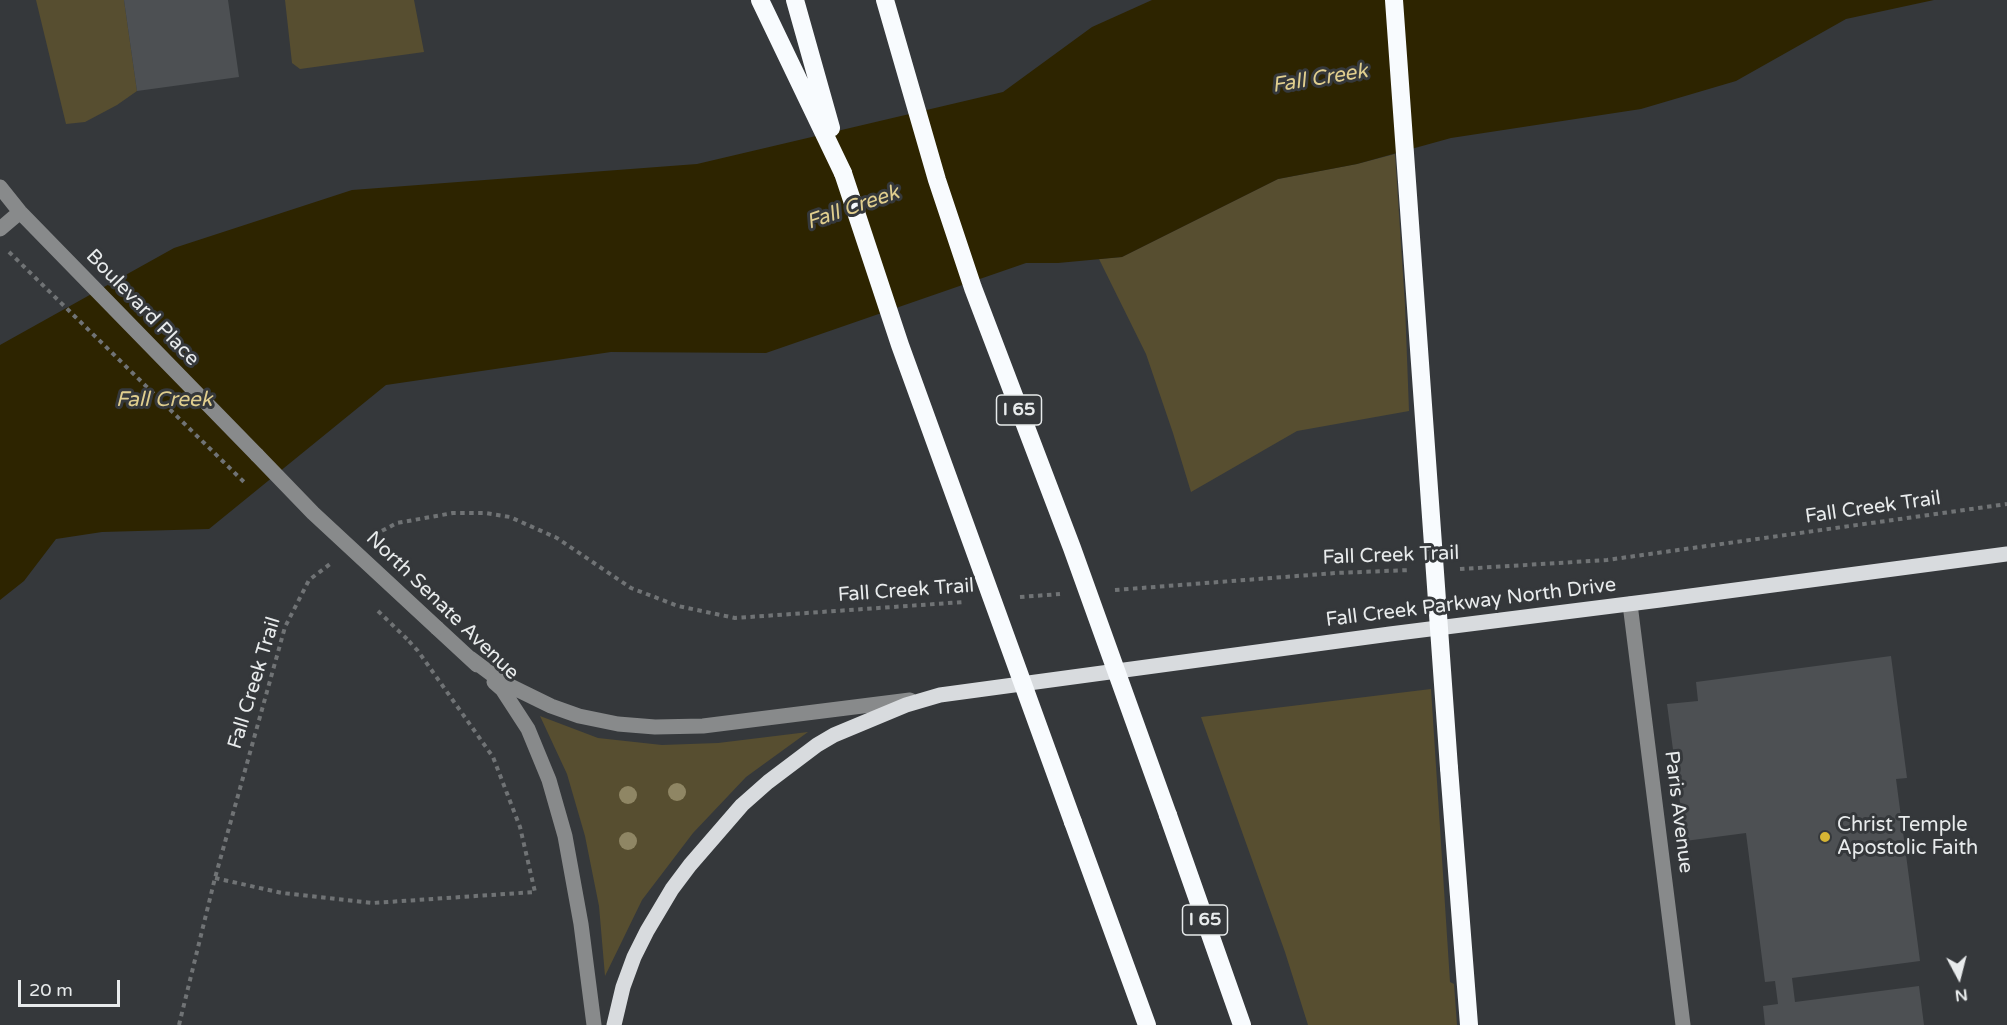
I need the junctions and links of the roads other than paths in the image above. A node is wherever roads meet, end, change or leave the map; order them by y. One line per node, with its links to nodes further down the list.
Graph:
1 (760, 0): 5 (highway)
2 (795, 0): 5 (highway)
3 (885, 0): 17 (highway, I 65, bridge)
4 (1394, 0): 18 (highway, bridge)
5 (843, 173): 16 (highway, bridge)
6 (0, 187): 7 (street, Boulevard Place)
7 (20, 212): 8 (street); 9 (street, Boulevard Place)
8 (0, 229)
9 (258, 455): 12 (street, North Senate Avenue, bridge)
10 (2007, 554): 11 (main road, Fall Creek Parkway North Drive)
11 (1630, 604): 13 (main road, Fall Creek Parkway North Drive); 19 (street, Paris Avenue)
12 (470, 658): 13 (street); 14 (street, North Senate Avenue)
13 (940, 694): 15 (main road, Fall Creek Parkway North Drive)
14 (594, 1025)
15 (614, 1025)
16 (1147, 1025)
17 (1242, 1025)
18 (1469, 1025)
19 (1683, 1025)

